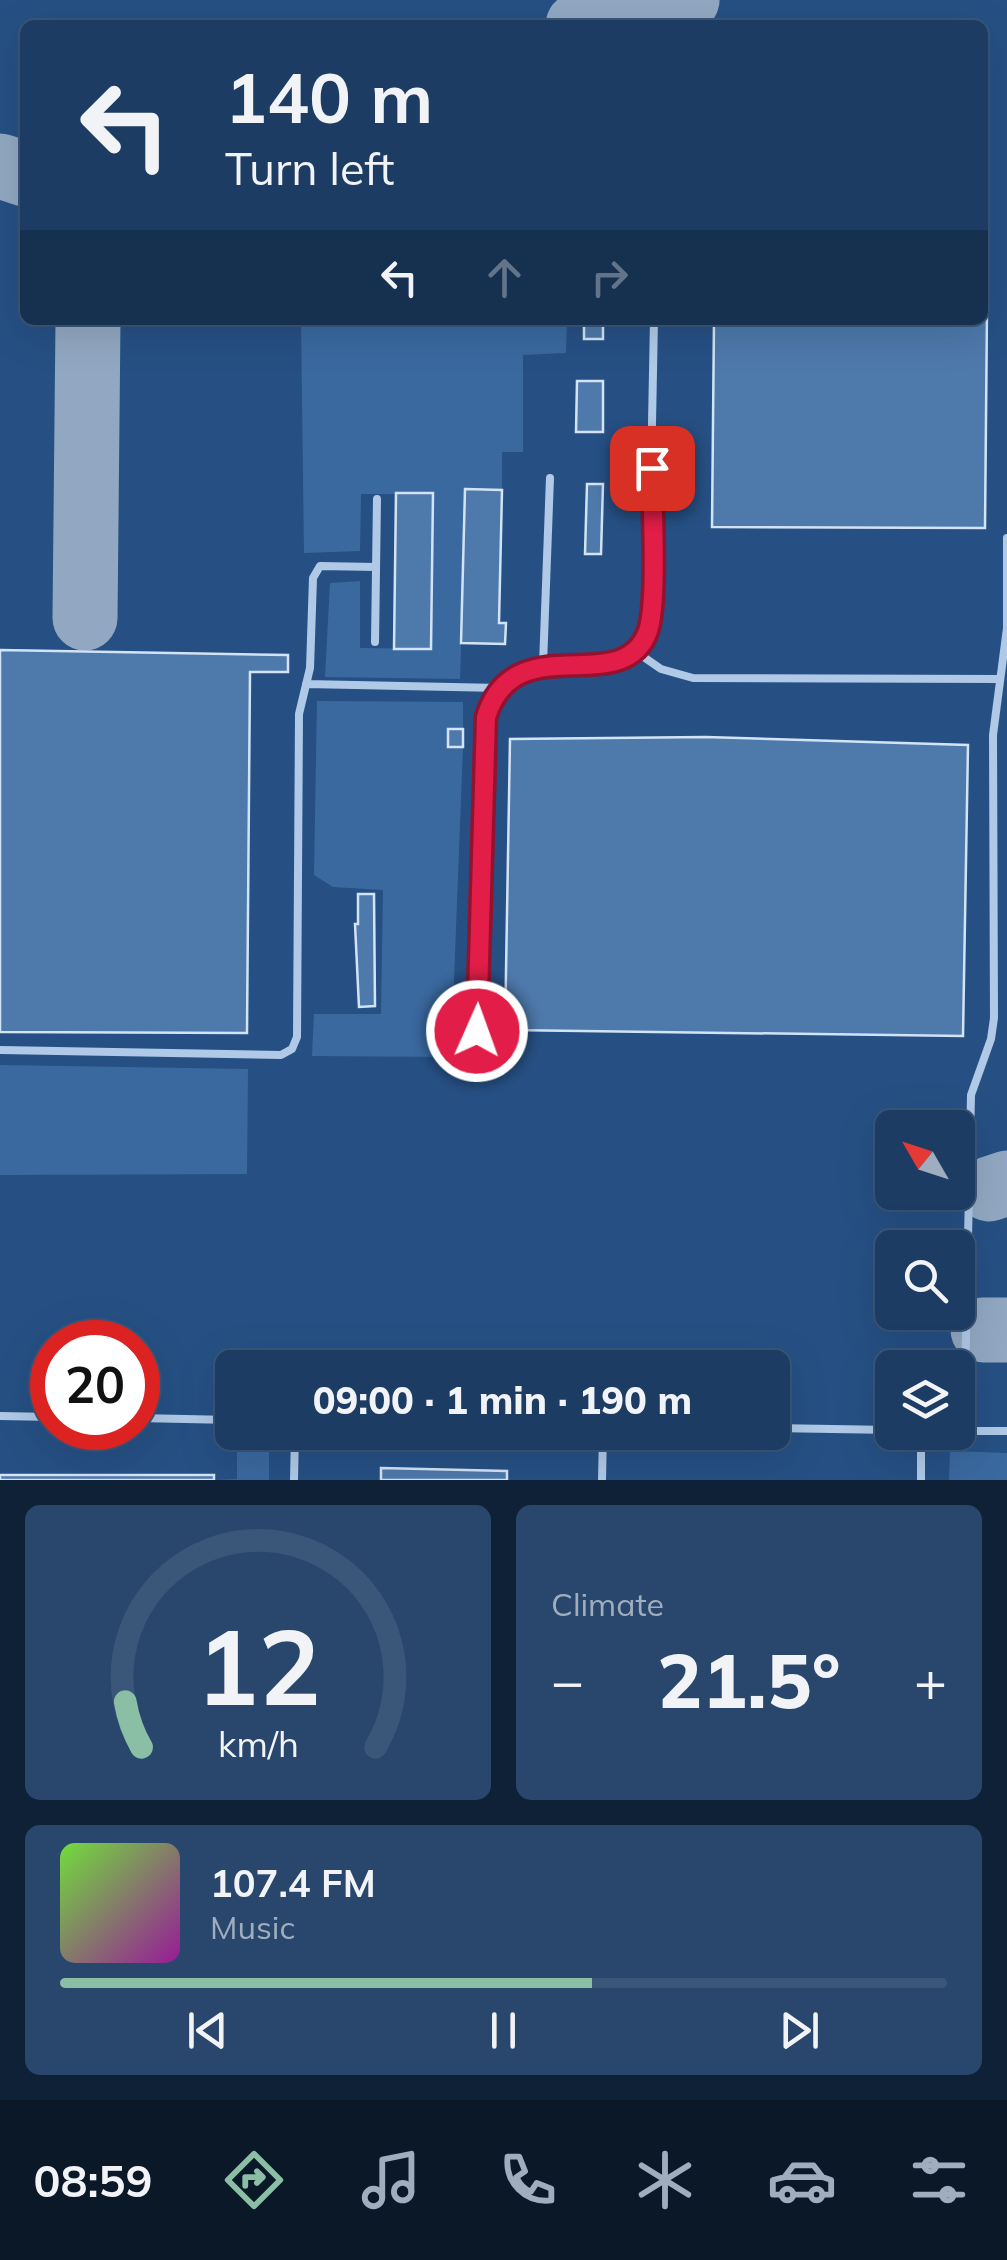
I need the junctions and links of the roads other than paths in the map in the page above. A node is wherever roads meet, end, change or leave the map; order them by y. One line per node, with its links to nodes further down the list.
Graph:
1 (654, 325): 7 (lane)
2 (550, 478): 8 (lane)
3 (377, 499): 5 (lane)
4 (1007, 538): 9 (lane)
5 (376, 567): 6 (lane); 10 (lane)
6 (375, 642)
7 (635, 650): 8 (lane); 9 (lane)
8 (544, 665): 11 (lane)
9 (1000, 680): 14 (lane)
10 (306, 684): 11 (lane); 13 (lane)
11 (500, 688): 12 (lane)
12 (477, 1031)
13 (0, 1050)
14 (963, 1350)
15 (0, 1416): 16 (lane)
16 (30, 1417)
17 (160, 1418): 18 (lane)
18 (215, 1420)
19 (790, 1428): 20 (lane)
20 (875, 1430)
21 (975, 1431): 22 (lane)
22 (1007, 1432)
23 (295, 1450): 26 (lane)
24 (603, 1450): 27 (lane)
25 (921, 1450): 28 (lane)
26 (294, 1480)
27 (602, 1480)
28 (921, 1480)

